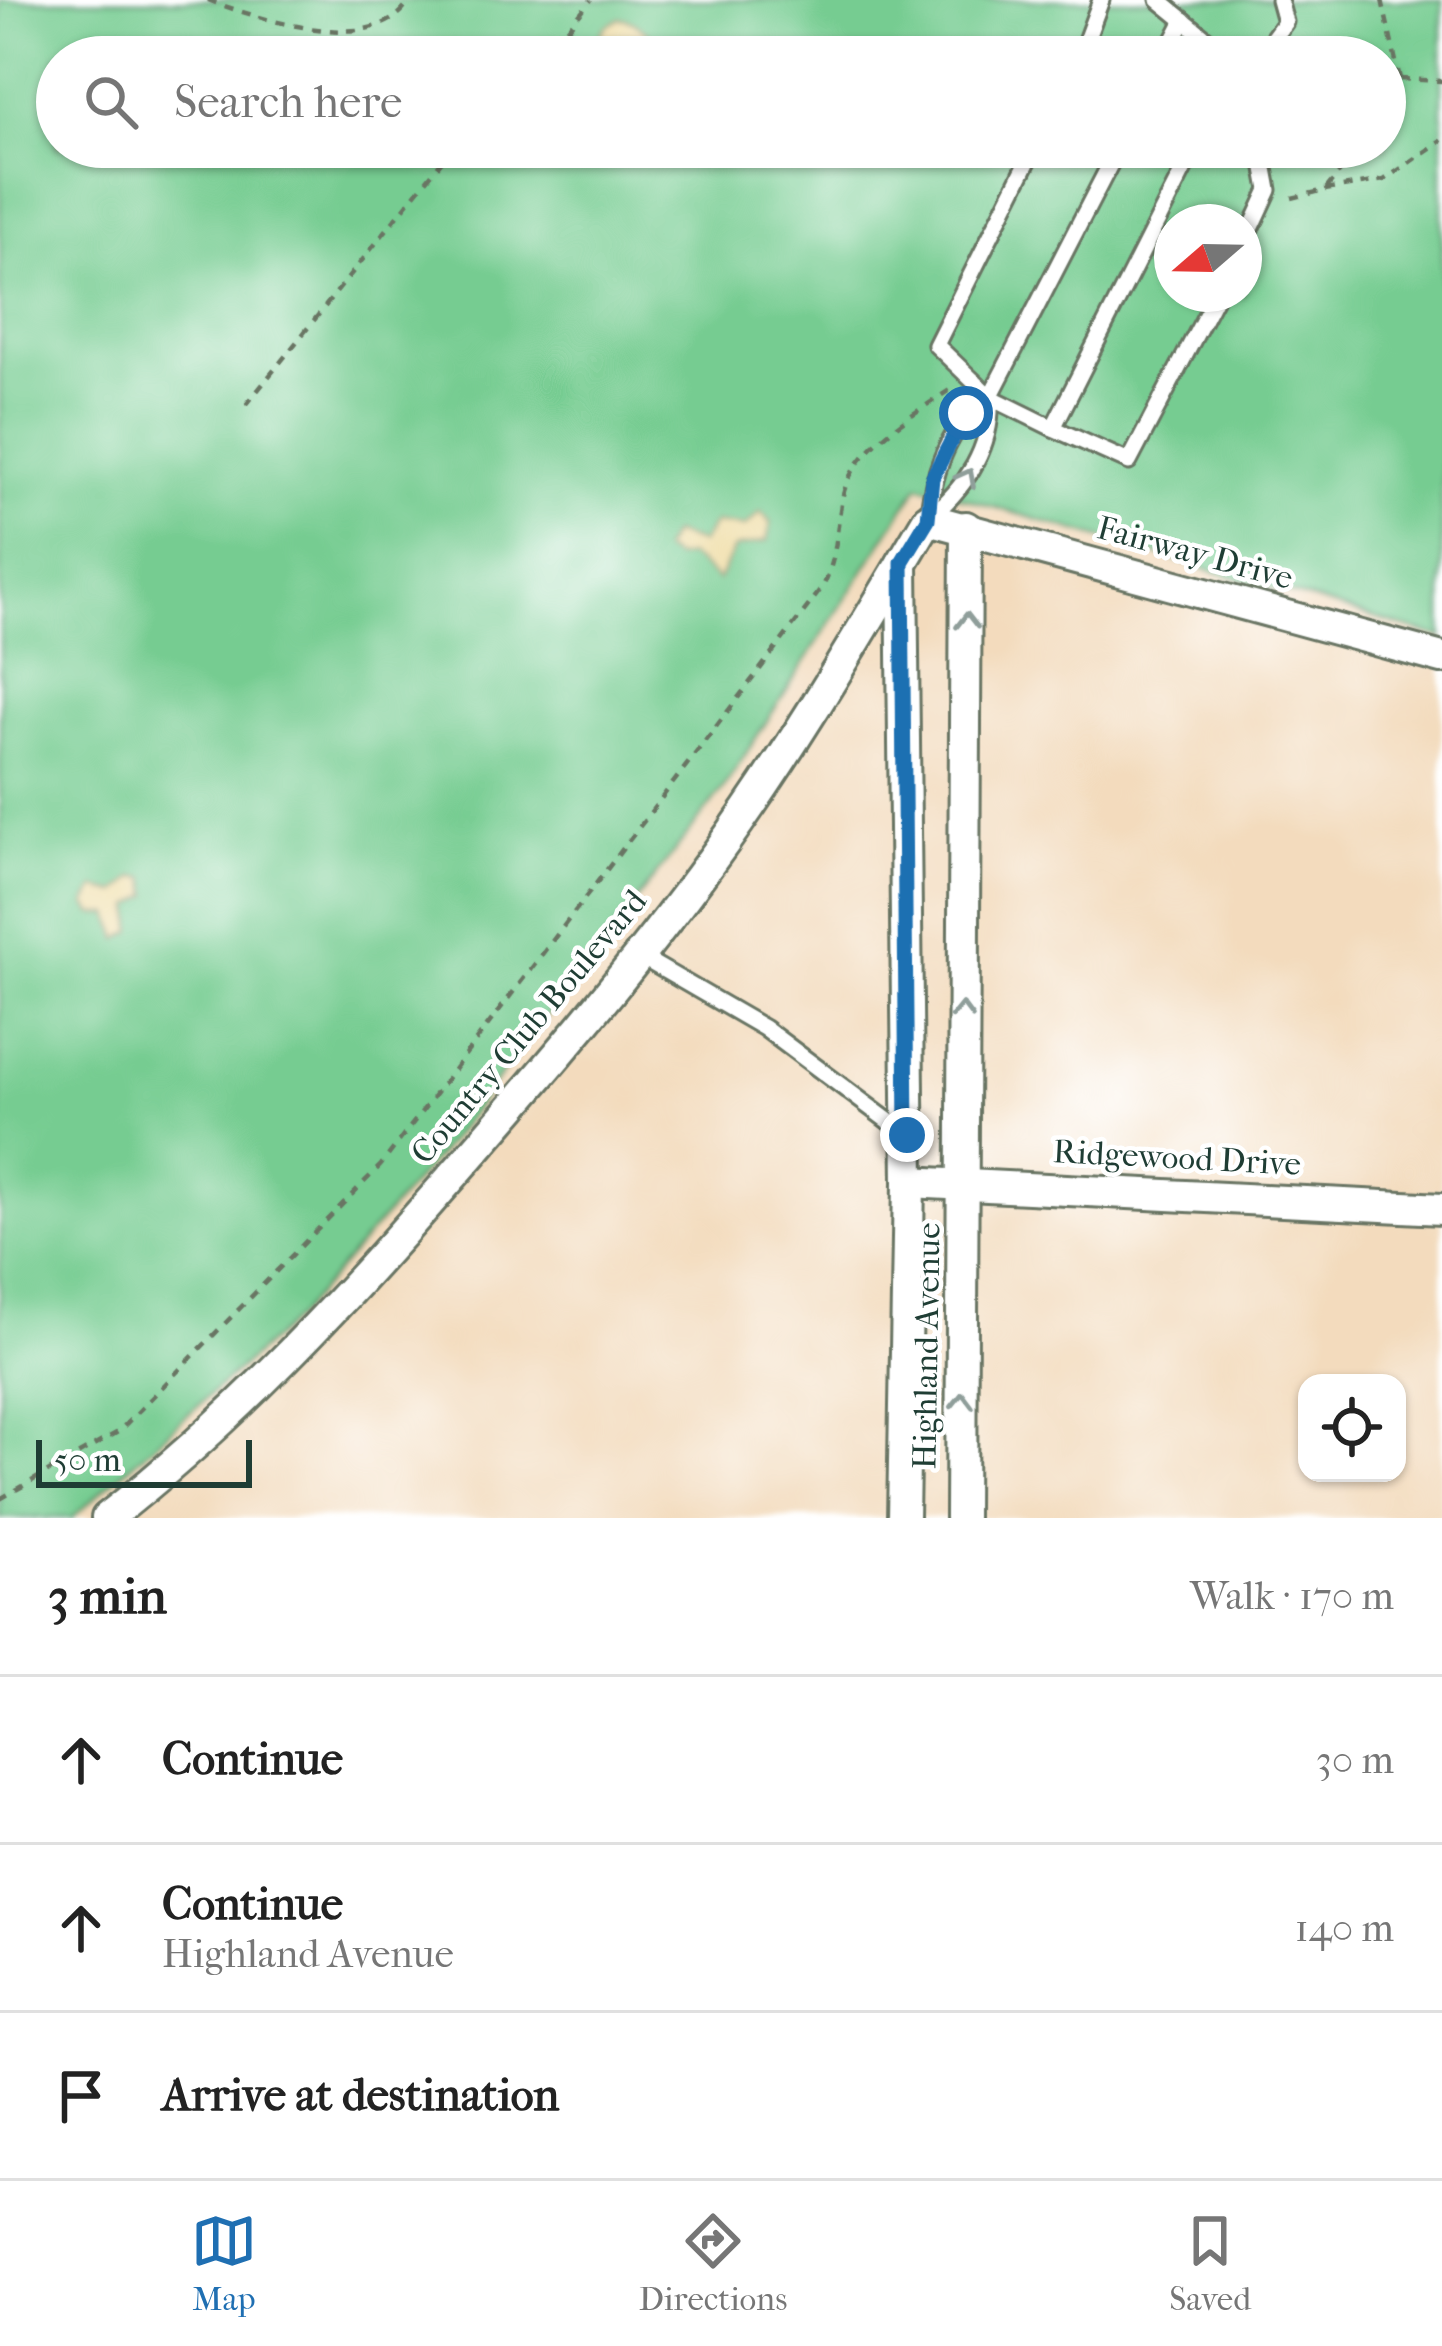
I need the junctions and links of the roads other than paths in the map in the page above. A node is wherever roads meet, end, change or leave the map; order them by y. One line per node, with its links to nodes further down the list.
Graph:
1 (1101, 0): 5 (lane)
2 (1159, 0): 4 (lane)
3 (1279, 0): 8 (lane)
4 (1184, 20): 6 (lane); 7 (lane)
5 (1088, 36)
6 (1176, 36)
7 (1203, 36)
8 (1275, 36)
9 (1024, 168): 15 (lane)
10 (1108, 168): 15 (lane)
11 (1184, 168): 16 (lane)
12 (1267, 168): 13 (lane)
13 (1262, 208)
14 (1208, 312): 16 (lane)
15 (990, 397): 16 (lane); 17 (lane); 17 (lane, one-way to 15)
16 (1053, 428)
17 (928, 519): 18 (street, Fairway Drive); 19 (street, Country Club Boulevard)
18 (966, 527): 20 (street, Fairway Drive); 24 (street, Highland Avenue, one-way to 18)
19 (902, 562): 21 (street, Country Club Boulevard); 22 (street, Highland Avenue)
20 (1442, 658)
21 (638, 955): 22 (lane); 26 (street, Country Club Boulevard)
22 (907, 1135): 23 (street, Highland Avenue)
23 (909, 1182): 24 (street, Ridgewood Drive); 27 (street, Highland Avenue)
24 (965, 1183): 25 (street, Ridgewood Drive); 28 (street, Highland Avenue, one-way to 24)
25 (1442, 1209)
26 (107, 1518)
27 (903, 1518)
28 (961, 1518)

